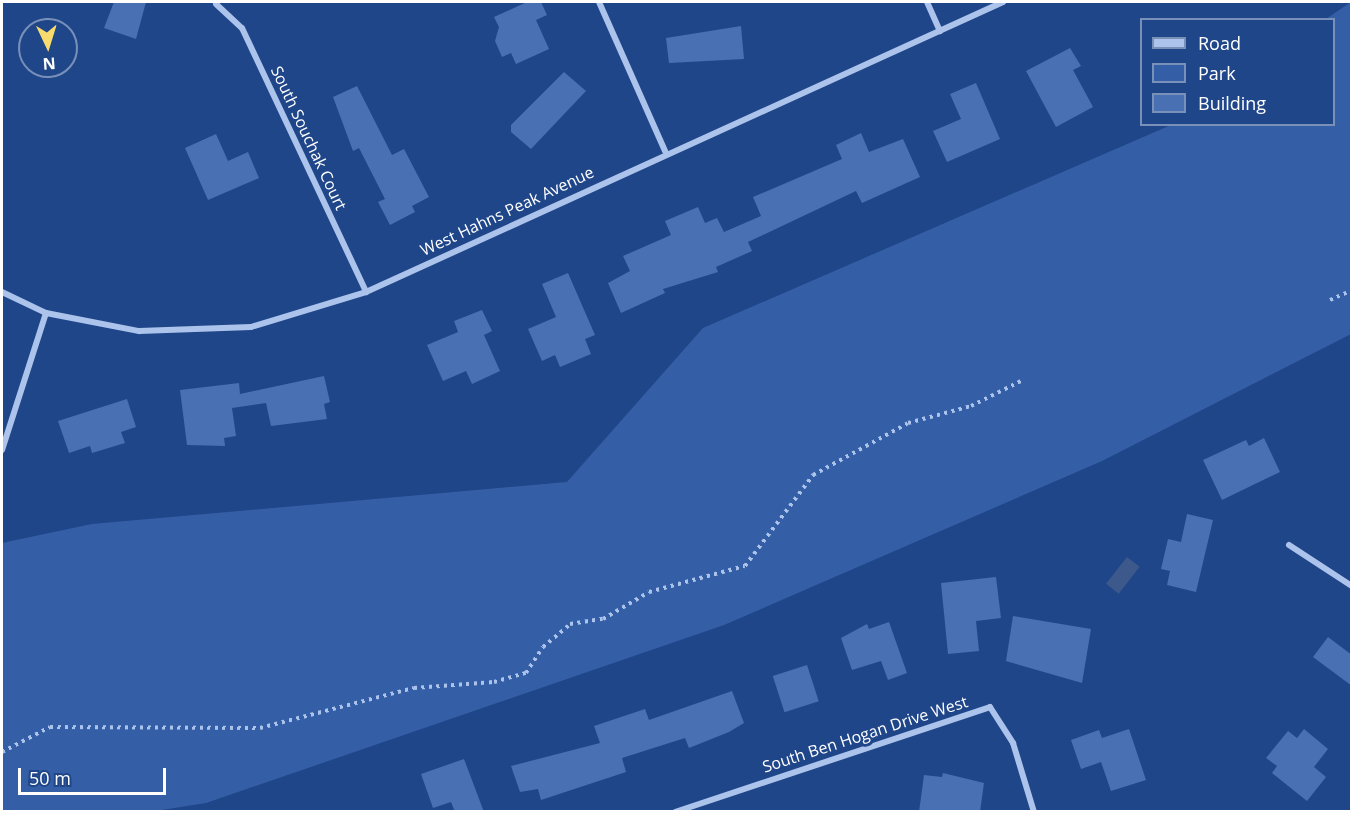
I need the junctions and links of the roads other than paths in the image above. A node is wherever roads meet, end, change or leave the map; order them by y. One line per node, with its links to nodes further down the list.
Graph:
1 (599, 2): 6 (street)
2 (927, 2): 5 (street)
3 (1003, 2): 5 (street, West Hahns Peak Avenue)
4 (216, 4): 8 (street, South Souchak Court)
5 (940, 32): 6 (street, West Hahns Peak Avenue)
6 (665, 152): 8 (street, West Hahns Peak Avenue)
7 (2, 292): 9 (street, West Hahns Peak Avenue)
8 (366, 292): 9 (street, West Hahns Peak Avenue)
9 (46, 314): 10 (street)
10 (2, 450)
11 (1289, 545): 12 (street)
12 (1352, 586)
13 (675, 812): 14 (street, South Ben Hogan Drive West)
14 (1034, 812)

